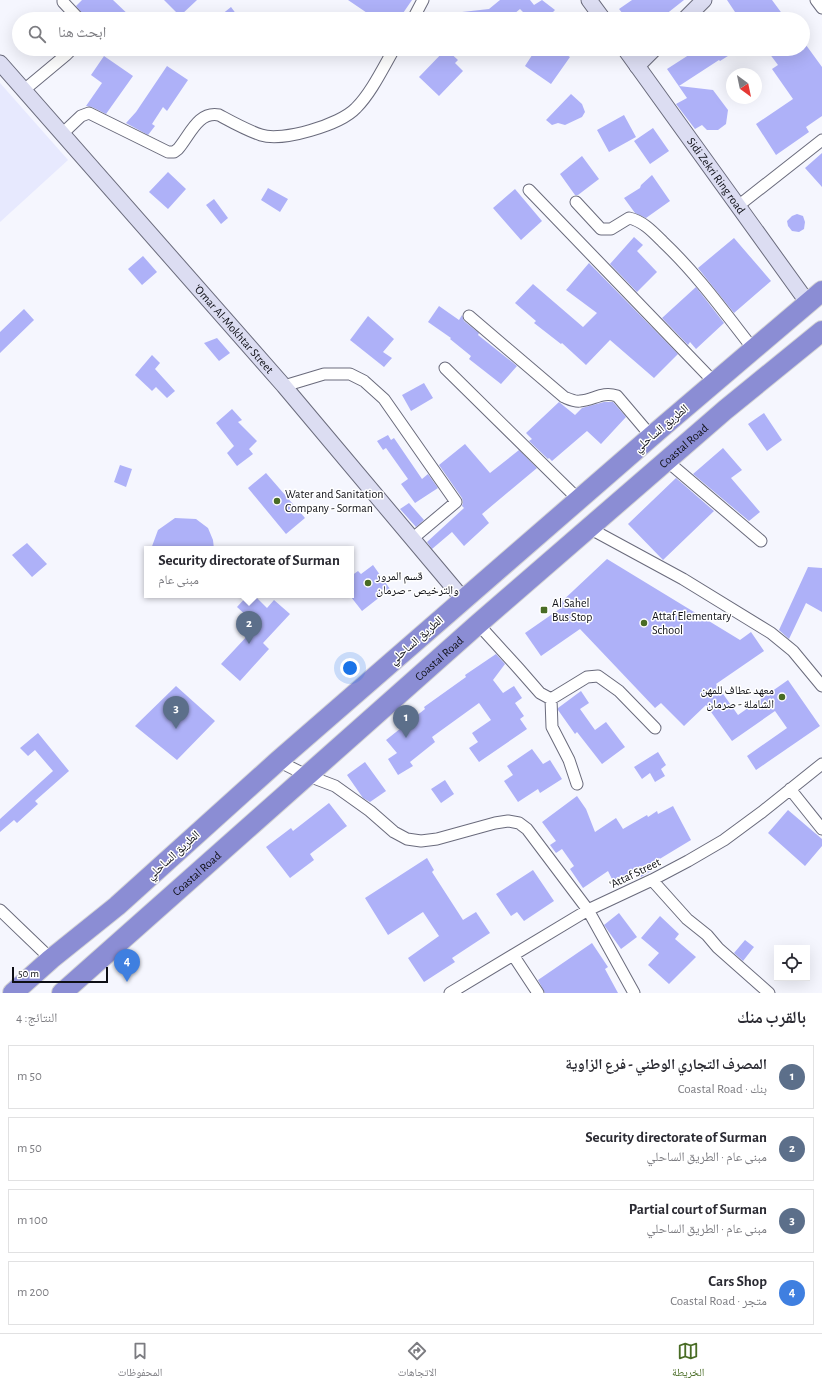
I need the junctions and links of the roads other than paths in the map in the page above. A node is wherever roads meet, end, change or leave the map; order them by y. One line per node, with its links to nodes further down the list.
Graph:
1 (63, 0): 7 (street)
2 (423, 0): 8 (street)
3 (589, 0): 9 (street)
4 (704, 0): 10 (street)
5 (816, 0): 6 (street)
6 (822, 8)
7 (72, 12)
8 (417, 12)
9 (598, 12)
10 (692, 12)
11 (65, 56): 17 (street)
12 (390, 56): 18 (street)
13 (629, 56): 16 (street, Sidi Zekri Ring road)
14 (647, 56): 16 (street)
15 (0, 63): 17 (street, ‘Omar Al-Mokhtar Street)
16 (636, 66): 22 (street, Sidi Zekri Ring road)
17 (24, 90): 18 (street, ‘Omar Al-Mokhtar Street)
18 (62, 134): 29 (street, ‘Omar Al-Mokhtar Street)
19 (822, 140): 22 (street)
20 (529, 190): 28 (street)
21 (576, 202): 26 (street)
22 (738, 206): 23 (street, Sidi Zekri Ring road)
23 (815, 297): 26 (highway, الطريق الساحلي)
24 (469, 316): 30 (street)
25 (822, 331): 31 (highway, Coastal Road)
26 (754, 350): 28 (highway, الطريق الساحلي)
27 (445, 368): 32 (street)
28 (715, 383): 30 (highway, الطريق الساحلي)
29 (284, 386): 34 (street, ‘Omar Al-Mokhtar Street); 34 (street)
30 (652, 436): 32 (highway, الطريق الساحلي)
31 (666, 461): 33 (highway, Coastal Road); 35 (street)
32 (578, 499): 36 (highway, الطريق الساحلي)
33 (589, 528): 37 (highway, Coastal Road); 38 (street)
34 (412, 539): 36 (street, ‘Omar Al-Mokhtar Street)
35 (761, 541)
36 (463, 599): 41 (highway, الطريق الساحلي)
37 (478, 624): 39 (street); 43 (highway, Coastal Road)
38 (822, 686)
39 (551, 699): 40 (street); 44 (street)
40 (655, 728)
41 (278, 761): 43 (street); 51 (highway, الطريق الساحلي)
42 (822, 764): 45 (street, ‘Attaf Street)
43 (306, 775): 49 (street); 54 (highway, Coastal Road)
44 (577, 784)
45 (790, 790): 46 (street); 47 (street, ‘Attaf Street)
46 (822, 830)
47 (652, 880): 49 (street, ‘Attaf Street); 57 (street)
48 (0, 910): 51 (street)
49 (588, 910): 50 (street, ‘Attaf Street); 56 (street)
50 (513, 955): 52 (street, ‘Attaf Street); 55 (street)
51 (51, 959): 53 (highway, الطريق الساحلي)
52 (453, 992)
53 (14, 993)
54 (62, 993)
55 (538, 993)
56 (634, 993)
57 (769, 993)

